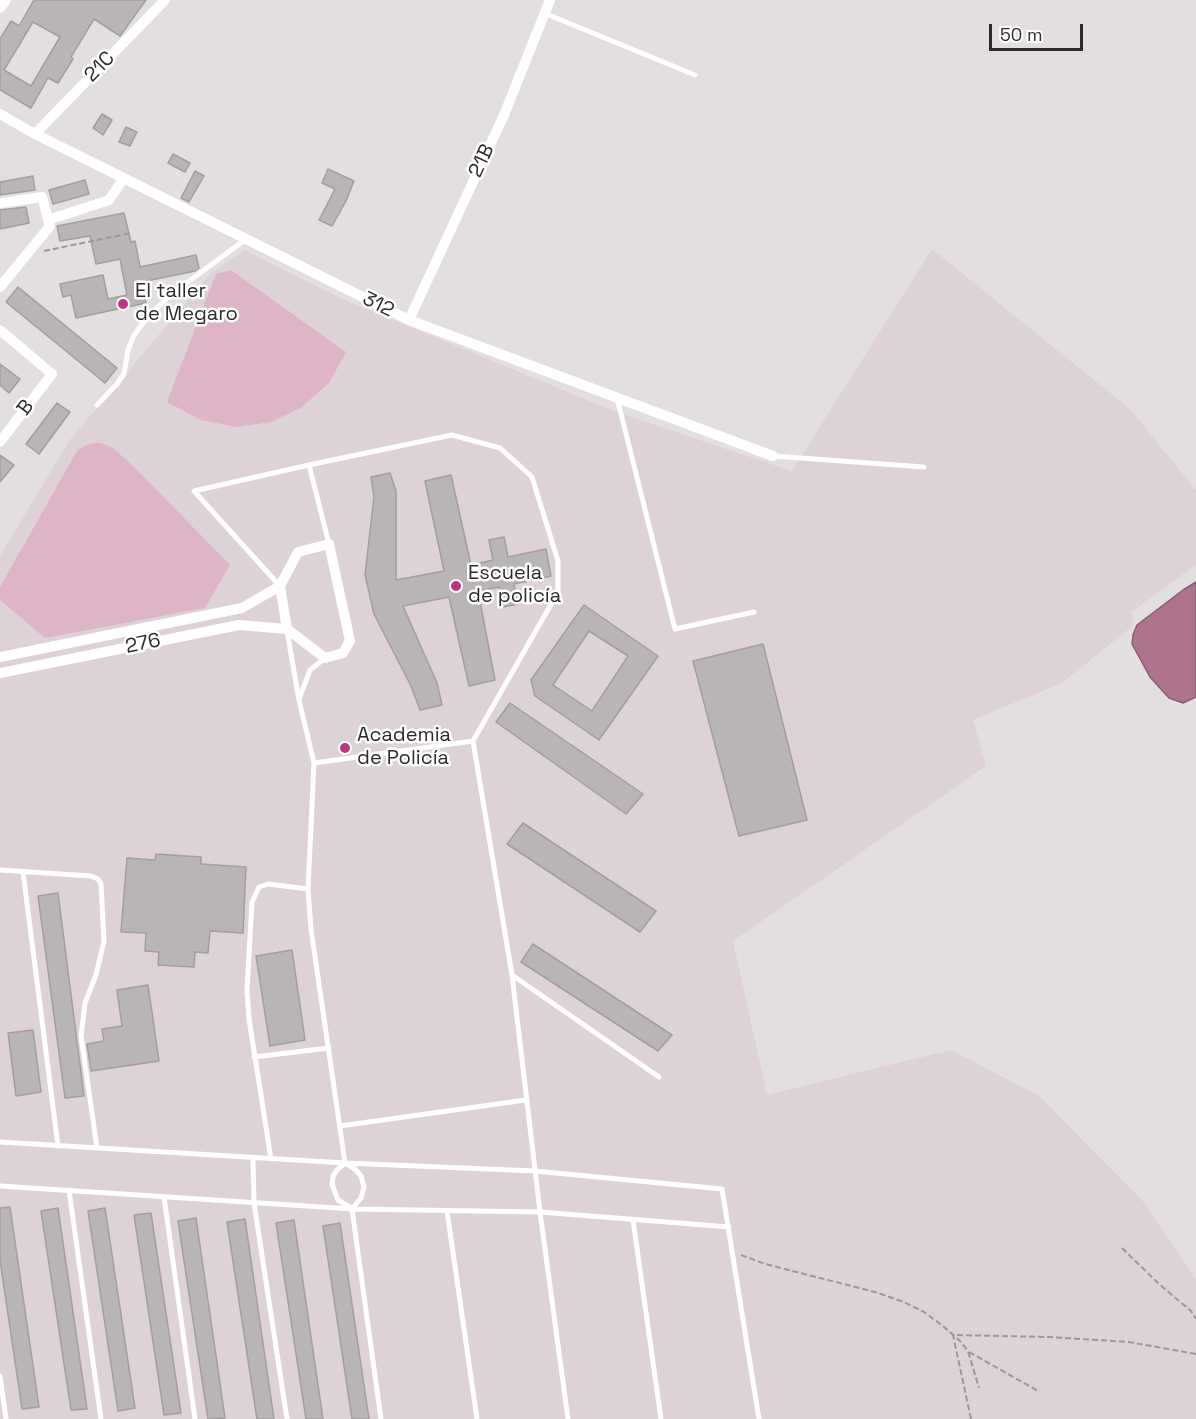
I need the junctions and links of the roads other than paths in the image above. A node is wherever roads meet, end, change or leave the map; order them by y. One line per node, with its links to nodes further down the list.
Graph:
1 (6, 0): 4 (street)
2 (165, 0): 8 (street, 21C)
3 (550, 0): 5 (street, 21B)
4 (0, 8)
5 (544, 13): 6 (lane); 14 (street, 21B)
6 (694, 75)
7 (0, 114): 8 (street, 312)
8 (34, 134): 9 (street, 312)
9 (124, 178): 11 (street); 12 (street, 312)
10 (0, 203): 11 (street)
11 (48, 220): 13 (street)
12 (246, 239): 14 (street, 312); 17 (lane)
13 (0, 287)
14 (409, 320): 16 (street, 312)
15 (0, 330): 18 (street, B)
16 (617, 398): 19 (street, 312); 24 (lane)
17 (97, 405)
18 (0, 442)
19 (773, 456): 21 (lane)
20 (309, 465): 22 (lane); 23 (lane); 30 (lane)
21 (924, 467)
22 (329, 544): 23 (street); 27 (street)
23 (280, 586): 25 (street); 26 (street, 276)
24 (754, 612)
25 (287, 629): 27 (street); 28 (street, 276); 29 (lane)
26 (0, 657)
27 (325, 658): 29 (lane)
28 (0, 674)
29 (299, 700): 31 (lane)
30 (473, 741): 31 (lane); 35 (lane)
31 (314, 763): 34 (lane)
32 (0, 870): 33 (lane)
33 (24, 872): 42 (lane); 43 (lane)
34 (308, 889): 36 (lane); 37 (lane)
35 (512, 975): 38 (lane); 39 (lane)
36 (328, 1048): 37 (lane); 40 (lane)
37 (254, 1057): 45 (lane)
38 (658, 1077)
39 (526, 1100): 40 (lane); 47 (lane)
40 (340, 1126): 46 (lane)
41 (0, 1142): 42 (lane)
42 (58, 1146): 43 (lane)
43 (97, 1148): 44 (lane)
44 (253, 1158): 45 (lane); 51 (lane)
45 (271, 1159): 46 (lane)
46 (345, 1163): 47 (lane); 52 (lane); 52 (lane)
47 (535, 1171): 54 (lane); 56 (lane)
48 (0, 1186): 49 (lane)
49 (69, 1190): 50 (lane); 59 (lane)
50 (164, 1197): 51 (lane); 60 (lane)
51 (254, 1203): 52 (lane); 61 (lane)
52 (352, 1209): 53 (lane); 62 (lane)
53 (447, 1211): 54 (lane); 63 (lane)
54 (540, 1212): 55 (lane); 64 (lane)
55 (633, 1220): 56 (lane); 65 (lane)
56 (729, 1227): 66 (lane)
57 (0, 1376): 58 (lane)
58 (6, 1419)
59 (101, 1419)
60 (195, 1419)
61 (287, 1419)
62 (381, 1419)
63 (477, 1419)
64 (568, 1419)
65 (661, 1419)
66 (759, 1419)

